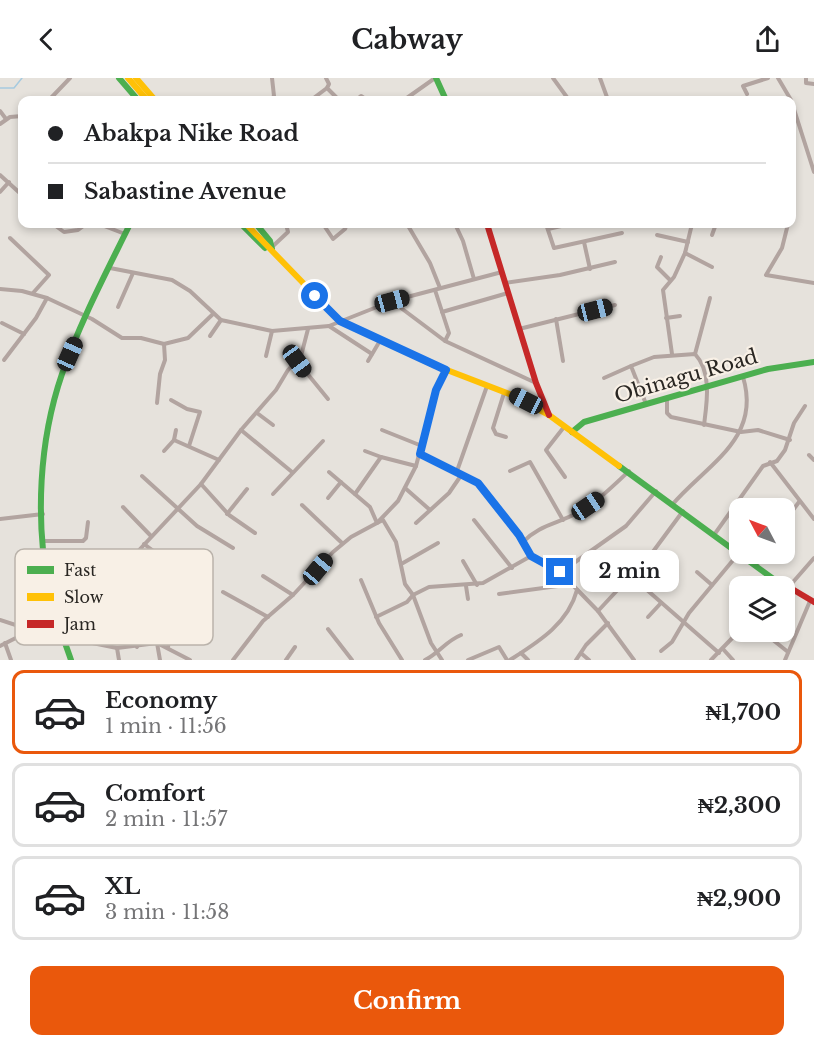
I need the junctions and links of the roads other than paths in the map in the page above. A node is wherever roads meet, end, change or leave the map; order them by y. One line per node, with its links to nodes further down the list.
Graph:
1 (70, 78): 16 (street)
2 (118, 78): 17 (main road)
3 (127, 78): 18 (main road)
4 (136, 78): 19 (main road)
5 (272, 78): 20 (street)
6 (326, 78): 14 (street)
7 (436, 78): 23 (street); 24 (main road)
8 (553, 78): 25 (street)
9 (600, 78): 26 (street)
10 (768, 78): 15 (street)
11 (778, 78): 27 (street)
12 (806, 78): 13 (street)
13 (814, 84)
14 (327, 88): 21 (street); 22 (street)
15 (747, 94)
16 (53, 96)
17 (134, 96)
18 (143, 96)
19 (152, 96)
20 (274, 96)
21 (316, 96)
22 (335, 96)
23 (410, 96)
24 (444, 96)
25 (566, 96)
26 (607, 96)
27 (788, 96)
28 (0, 111): 30 (street)
29 (18, 117): 30 (street)
30 (6, 119): 32 (street)
31 (796, 122): 33 (street)
32 (0, 124)
33 (814, 172)
34 (0, 175): 35 (street)
35 (9, 183): 36 (street); 37 (street)
36 (18, 191)
37 (0, 192)
38 (58, 228): 39 (street)
39 (81, 228)
40 (109, 228): 58 (street)
41 (128, 228): 58 (main road)
42 (245, 228): 64 (main road)
43 (250, 228): 64 (main road)
44 (253, 228): 64 (main road)
45 (258, 228): 64 (main road)
46 (287, 228): 64 (street)
47 (326, 228): 48 (street)
48 (345, 228)
49 (409, 228): 77 (street)
50 (457, 228): 73 (street)
51 (488, 228): 71 (main road)
52 (555, 228): 56 (street)
53 (691, 228): 63 (street)
54 (715, 228): 60 (street)
55 (787, 228): 76 (street)
56 (548, 230): 62 (street)
57 (622, 233): 62 (street)
58 (125, 234): 69 (main road)
59 (657, 235): 63 (street)
60 (712, 235)
61 (10, 238): 80 (street)
62 (584, 242): 70 (street)
63 (688, 242): 65 (street)
64 (271, 249): 94 (main road)
65 (686, 253): 68 (street); 74 (street)
66 (661, 257): 74 (street)
67 (615, 262): 70 (street)
68 (712, 267)
69 (110, 268): 72 (street); 90 (main road)
70 (590, 269): 75 (street)
71 (502, 272): 73 (street); 75 (main road)
72 (133, 273): 86 (street); 88 (street)
73 (474, 279): 77 (street)
74 (670, 280): 91 (street)
75 (505, 283): 81 (main road)
76 (814, 283)
77 (440, 288): 79 (street)
78 (0, 290): 80 (street)
79 (435, 290): 84 (street); 87 (street)
80 (33, 293): 82 (street)
81 (508, 294): 87 (street); 98 (main road)
82 (47, 298): 90 (street); 100 (street)
83 (710, 298): 107 (street)
84 (392, 301): 94 (street); 103 (street)
85 (615, 305): 92 (street)
86 (118, 307)
87 (442, 312): 103 (street)
88 (213, 315): 93 (street); 104 (street)
89 (680, 316): 91 (street)
90 (87, 317): 104 (street); 176 (main road)
91 (666, 318): 106 (street)
92 (556, 319): 98 (street); 112 (street)
93 (221, 320): 99 (street); 101 (street)
94 (340, 322): 96 (street); 102 (main road)
95 (2, 323): 100 (street)
96 (329, 326): 97 (street); 105 (street)
97 (308, 329): 99 (street); 110 (street)
98 (519, 329): 118 (main road)
99 (272, 331): 108 (street)
100 (24, 334): 109 (street)
101 (210, 336)
102 (380, 340): 105 (street); 115 (main road)
103 (445, 341): 118 (street)
104 (165, 344): 125 (street)
105 (372, 354): 111 (street)
106 (672, 354): 107 (street); 114 (street)
107 (695, 354): 120 (street)
108 (266, 356)
109 (4, 360)
110 (297, 361): 122 (street); 128 (street)
111 (368, 361)
112 (563, 361)
113 (814, 362): 116 (main road, Obinagu Road)
114 (632, 366): 117 (street); 126 (street)
115 (446, 369): 119 (main road); 129 (main road); 143 (street)
116 (743, 377): 120 (main road, Obinagu Road); 137 (street)
117 (604, 378)
118 (536, 383): 129 (main road)
119 (487, 386): 121 (main road); 157 (street)
120 (707, 387): 123 (main road, Obinagu Road); 131 (street)
121 (504, 393): 129 (main road); 138 (street)
122 (328, 399)
123 (667, 399): 126 (main road, Obinagu Road); 131 (street)
124 (171, 400): 142 (street)
125 (157, 403)
126 (646, 404): 136 (main road, Obinagu Road)
127 (805, 406): 140 (street)
128 (257, 413): 130 (street); 134 (street)
129 (548, 414): 132 (main road); 136 (main road)
130 (273, 425)
131 (704, 425): 137 (street)
132 (564, 426): 136 (main road); 159 (street)
133 (176, 430): 139 (street)
134 (241, 430): 149 (street); 154 (street)
135 (382, 430): 143 (street)
136 (572, 431): 156 (main road)
137 (741, 432): 140 (street); 169 (street)
138 (506, 437)
139 (174, 440): 142 (street); 145 (street)
140 (790, 440): 151 (street)
141 (323, 441): 154 (street)
142 (189, 446): 149 (street)
143 (422, 446): 146 (street)
144 (365, 451): 148 (street)
145 (164, 452)
146 (420, 454): 152 (street); 157 (street)
147 (809, 455): 150 (street)
148 (381, 457): 152 (street); 166 (street)
149 (219, 460): 161 (street)
150 (814, 460)
151 (770, 462): 168 (street); 186 (street)
152 (416, 466): 162 (street)
153 (510, 471): 181 (street)
154 (292, 472): 165 (street)
155 (329, 472): 160 (street)
156 (628, 472): 164 (main road); 181 (street)
157 (459, 473): 174 (street); 189 (street)
158 (142, 476): 173 (street)
159 (566, 477)
160 (341, 482): 166 (street); 167 (street)
161 (201, 484): 173 (street); 177 (street)
162 (405, 488): 174 (street); 183 (street)
163 (247, 489): 177 (street)
164 (656, 491): 169 (main road); 210 (street)
165 (273, 494)
166 (355, 494): 183 (street)
167 (328, 498)
168 (799, 502): 172 (street); 179 (street)
169 (673, 504): 175 (main road)
170 (302, 505): 190 (street)
171 (123, 507): 187 (street)
172 (795, 507)
173 (177, 508): 187 (street); 194 (street)
174 (430, 510): 184 (street)
175 (683, 511): 186 (main road); 207 (street)
176 (43, 514): 178 (street); 188 (main road)
177 (227, 514): 185 (street)
178 (0, 519)
179 (814, 519)
180 (474, 520): 204 (street)
181 (563, 520): 189 (street)
182 (88, 522): 188 (street)
183 (377, 523): 190 (street); 201 (street)
184 (416, 523)
185 (255, 533)
186 (714, 535): 193 (main road)
187 (151, 536): 192 (street)
188 (43, 541): 195 (main road)
189 (523, 542): 198 (street)
190 (342, 543): 219 (street)
191 (438, 543): 201 (street)
192 (144, 544): 196 (street); 197 (street)
193 (729, 545)
194 (233, 548)
195 (44, 549)
196 (139, 549)
197 (151, 549)
198 (531, 556): 204 (street); 210 (street)
199 (814, 558): 209 (street)
200 (463, 561): 212 (street)
201 (403, 563): 220 (street)
202 (730, 564): 213 (street)
203 (756, 565): 208 (main road)
204 (512, 568): 212 (street)
205 (697, 572): 213 (street)
206 (263, 576): 219 (street)
207 (632, 576): 222 (street); 224 (street)
208 (770, 576)
209 (794, 576)
210 (565, 578): 215 (street); 218 (street)
211 (361, 580): 225 (street)
212 (477, 585): 214 (street)
213 (712, 585): 230 (street)
214 (466, 586): 220 (street); 221 (street)
215 (577, 590): 224 (street); 251 (street)
216 (224, 592): 227 (street)
217 (795, 593): 223 (main road)
218 (499, 594)
219 (293, 595): 227 (street)
220 (412, 595): 225 (street); 253 (street)
221 (468, 599)
222 (661, 603): 226 (street); 230 (street)
223 (812, 603): 250 (street)
224 (598, 611): 229 (street)
225 (376, 617): 262 (street)
226 (648, 617)
227 (268, 618): 259 (street)
228 (0, 620): 231 (street)
229 (608, 623): 252 (street); 270 (street)
230 (684, 623): 248 (street); 249 (street)
231 (15, 624)
232 (328, 629): 261 (street)
233 (460, 635): 253 (street)
234 (15, 639): 237 (street)
235 (729, 642): 249 (street)
236 (776, 642): 250 (street)
237 (5, 643): 243 (street); 254 (street)
238 (66, 645): 255 (main road)
239 (104, 645): 247 (street)
240 (147, 645): 244 (street)
241 (157, 645): 257 (street)
242 (162, 645): 245 (street)
243 (0, 646)
244 (137, 647): 247 (street)
245 (168, 647): 258 (street)
246 (295, 647): 260 (street)
247 (117, 648): 256 (street)
248 (661, 651)
249 (721, 651): 271 (street); 272 (street)
250 (788, 652): 273 (street)
251 (521, 653): 266 (street); 267 (street)
252 (582, 654): 268 (street); 269 (street)
253 (437, 655): 263 (street); 264 (street)
254 (11, 660)
255 (71, 660)
256 (119, 660)
257 (160, 660)
258 (190, 660)
259 (233, 660)
260 (286, 660)
261 (352, 660)
262 (402, 660)
263 (425, 660)
264 (442, 660)
265 (468, 660): 266 (street)
266 (508, 660)
267 (528, 660)
268 (576, 660)
269 (589, 660)
270 (634, 660)
271 (711, 660)
272 (733, 660)
273 (785, 660)

